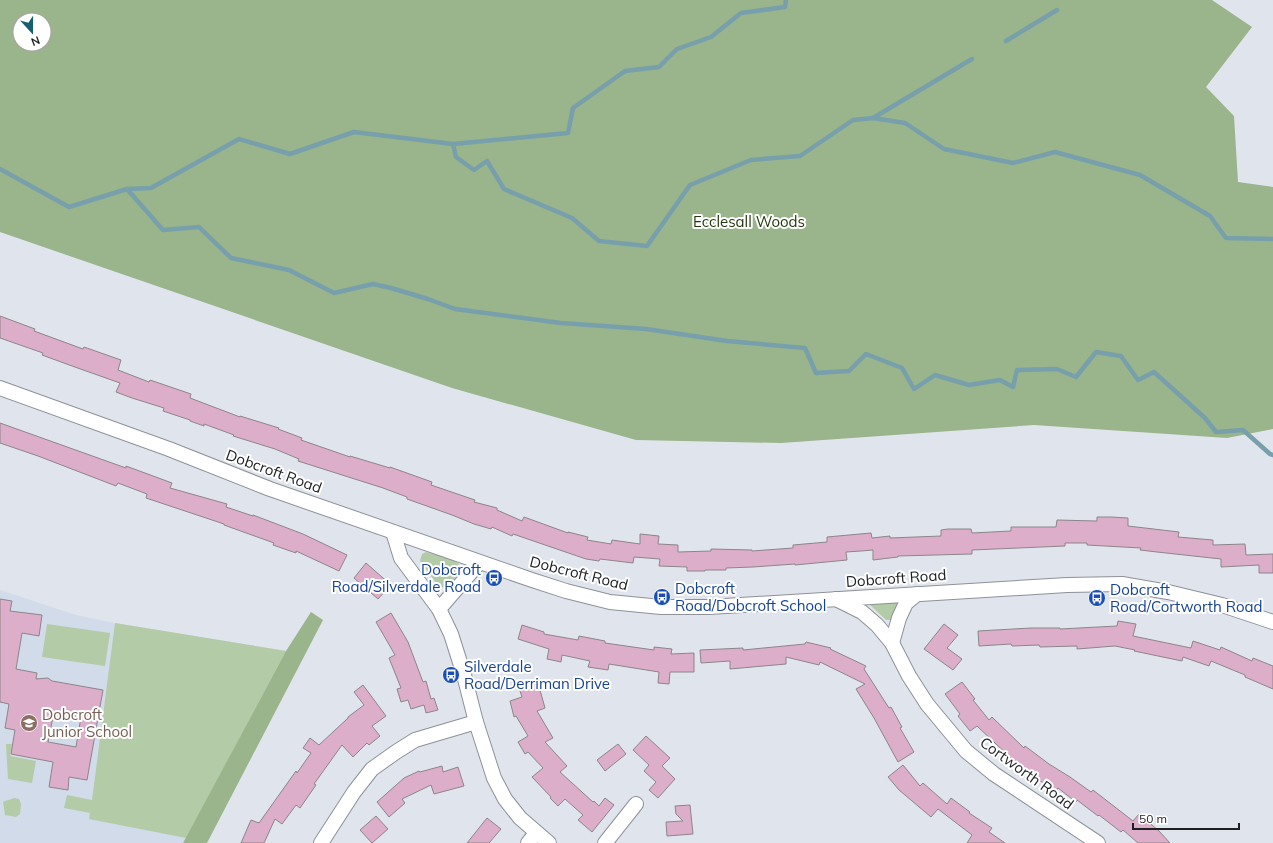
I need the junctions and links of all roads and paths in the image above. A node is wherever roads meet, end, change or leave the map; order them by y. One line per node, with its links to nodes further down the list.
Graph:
1 (0, 388): 2 (street, Dobcroft Road)
2 (394, 532): 3 (street, Dobcroft Road); 6 (street)
3 (479, 563): 5 (street, Dobcroft Road); 6 (street)
4 (917, 594): 5 (street, Dobcroft Road); 7 (street, Dobcroft Road); 8 (street)
5 (836, 599): 8 (street, Cortworth Road)
6 (439, 609): 9 (street)
7 (1273, 622)
8 (892, 643): 15 (street, Cortworth Road)
9 (476, 722): 11 (street); 12 (street)
10 (636, 804): 14 (street)
11 (532, 838): 13 (street)
12 (321, 843)
13 (549, 843)
14 (605, 843)
15 (1098, 843)

